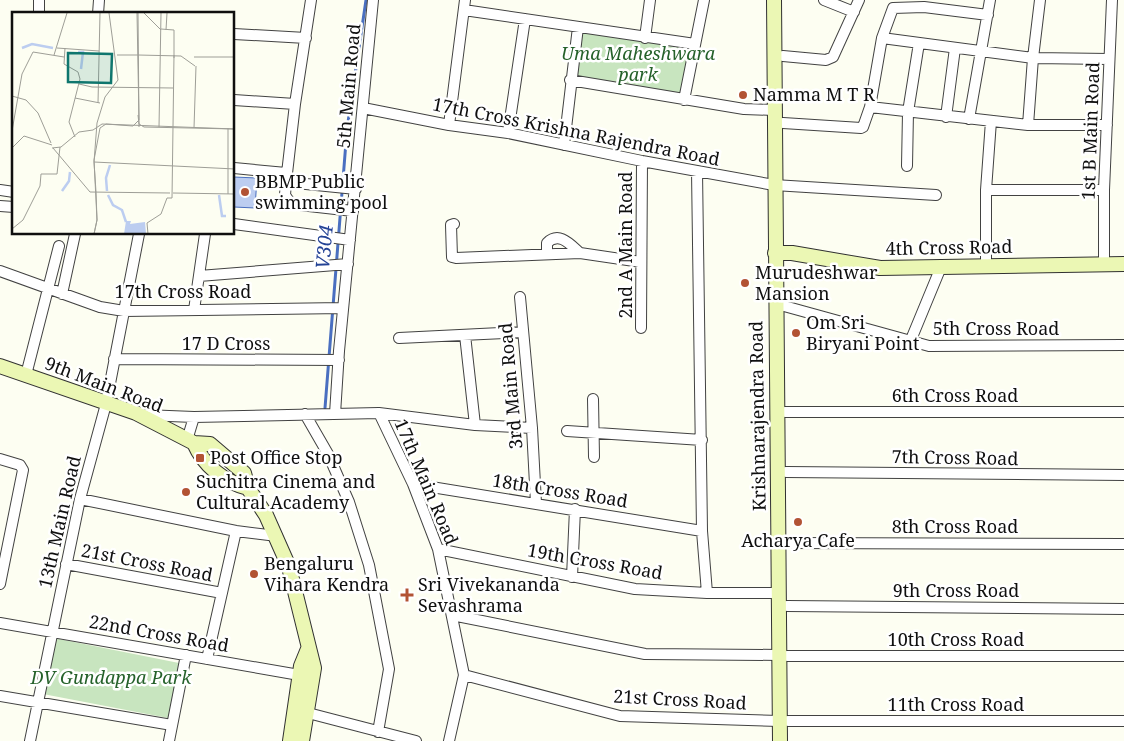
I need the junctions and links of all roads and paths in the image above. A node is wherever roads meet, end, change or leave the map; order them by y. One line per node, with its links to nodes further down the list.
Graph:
1 (311, 0): 21 (street)
2 (373, 0): 36 (street, 5th Main Road)
3 (650, 0): 22 (street)
4 (704, 0): 25 (street)
5 (774, 0): 37 (main road)
6 (782, 0): 28 (main road)
7 (824, 0): 12 (street)
8 (859, 0): 16 (street)
9 (990, 0): 17 (street)
10 (1040, 0): 29 (street)
11 (1112, 0): 30 (street, 1st B Main Road)
12 (839, 3): 16 (street)
13 (924, 3): 15 (street); 23 (street)
14 (465, 5): 18 (street); 44 (street)
15 (958, 5): 17 (street)
16 (854, 12): 28 (street)
17 (988, 16): 27 (street)
18 (525, 19): 19 (street); 46 (street)
19 (578, 27): 22 (street); 31 (street)
20 (235, 34): 21 (street)
21 (306, 38): 34 (street)
22 (645, 38): 25 (street)
23 (882, 38): 24 (street); 35 (street)
24 (919, 42): 26 (street); 38 (street)
25 (695, 44): 33 (street)
26 (955, 48): 27 (street); 39 (street)
27 (980, 52): 29 (street); 40 (street)
28 (783, 56): 42 (main road)
29 (1033, 58): 30 (street); 45 (street)
30 (1109, 59): 43 (street, 1st B Main Road)
31 (570, 80): 33 (street); 47 (street)
32 (235, 100): 34 (street)
33 (684, 100): 37 (street)
34 (295, 104): 52 (street)
35 (870, 107): 38 (street); 42 (street)
36 (363, 108): 44 (street, 17th Cross Krishna Rajendra Road); 54 (street, 5th Main Road)
37 (774, 110): 53 (main road)
38 (908, 112): 39 (street); 49 (street)
39 (946, 117): 40 (street)
40 (969, 119): 41 (street)
41 (991, 122): 45 (street); 55 (street)
42 (783, 123): 53 (main road)
43 (1107, 124): 45 (street); 56 (street, 1st B Main Road)
44 (449, 125): 46 (street, 17th Cross Krishna Rajendra Road)
45 (1028, 125)
46 (508, 133): 47 (street, 17th Cross Krishna Rajendra Road)
47 (564, 145): 48 (street, 17th Cross Krishna Rajendra Road)
48 (642, 161): 51 (street, 17th Cross Krishna Rajendra Road); 69 (street, 2nd A Main Road)
49 (907, 166)
50 (235, 168): 52 (street)
51 (698, 171): 53 (street, 17th Cross Krishna Rajendra Road); 107 (street)
52 (286, 178): 54 (street); 58 (street)
53 (778, 186): 57 (street, 17th Cross Krishna Rajendra Road); 68 (main road)
54 (356, 189): 58 (street, 5th Main Road)
55 (986, 190): 56 (street); 73 (street)
56 (1104, 190): 71 (street, 1st B Main Road)
57 (936, 195)
58 (353, 211): 64 (street, 5th Main Road)
59 (235, 224): 64 (street)
60 (454, 224): 66 (street)
61 (76, 235): 78 (street)
62 (139, 235): 83 (street, 13th Main Road)
63 (205, 235): 76 (street)
64 (350, 240): 70 (street, 5th Main Road)
65 (59, 246): 77 (street)
66 (547, 253): 67 (street); 67 (street)
67 (580, 253): 69 (street)
68 (779, 253): 74 (main road, 4th Cross Road); 80 (main road); 128 (main road, Krishnarajendra Road)
69 (641, 262): 84 (street, 2nd A Main Road)
70 (348, 264): 76 (street); 81 (street, 5th Main Road)
71 (1104, 264): 72 (main road, 4th Cross Road); 73 (main road, 4th Cross Road)
72 (1124, 264)
73 (986, 266): 74 (main road, 4th Cross Road)
74 (941, 267): 88 (street)
75 (0, 271): 77 (street, 17th Cross Road)
76 (199, 276): 82 (street)
77 (48, 289): 78 (street, 17th Cross Road); 93 (street)
78 (62, 294): 83 (street, 17th Cross Road)
79 (520, 297): 85 (street, 3rd Main Road)
80 (784, 306): 88 (street, 5th Cross Road); 96 (main road)
81 (336, 308): 82 (street, 17th Cross Road); 91 (street, 5th Main Road)
82 (194, 310): 83 (street, 17th Cross Road)
83 (124, 311): 90 (street, 13th Main Road)
84 (641, 328)
85 (523, 332): 86 (street); 104 (street, 3rd Main Road)
86 (465, 335): 87 (street); 103 (street)
87 (399, 338)
88 (910, 342): 89 (street, 5th Cross Road)
89 (1124, 345)
90 (114, 359): 91 (street, 17 D Cross); 95 (street, 13th Main Road)
91 (339, 360): 100 (street, 5th Main Road)
92 (0, 366): 93 (main road, 9th Main Road)
93 (26, 375): 95 (main road, 9th Main Road)
94 (593, 399): 106 (street)
95 (106, 404): 101 (main road, 9th Main Road); 114 (street, 13th Main Road)
96 (785, 412): 97 (street, 6th Cross Road); 111 (main road)
97 (1124, 412)
98 (379, 413): 100 (street); 103 (street); 113 (street, 17th Main Road)
99 (305, 414): 100 (street); 102 (street); 146 (street)
100 (335, 414)
101 (140, 415): 102 (street); 108 (main road, 9th Main Road)
102 (194, 417): 108 (street)
103 (475, 425): 104 (street)
104 (532, 428): 115 (street, 3rd Main Road)
105 (567, 431): 106 (street)
106 (594, 433): 107 (street); 109 (street)
107 (702, 440): 117 (street)
108 (190, 441): 119 (main road, 9th Main Road)
109 (594, 457)
110 (0, 459): 125 (street)
111 (786, 472): 112 (street, 7th Cross Road); 120 (main road)
112 (1124, 475)
113 (413, 484): 115 (street, 18th Cross Road); 122 (street, 17th Main Road)
114 (80, 499): 118 (street); 123 (street, 13th Main Road)
115 (536, 503): 116 (street, 18th Cross Road)
116 (574, 509): 117 (street, 18th Cross Road); 124 (street)
117 (702, 531): 127 (street)
118 (236, 532): 119 (street); 126 (street)
119 (277, 536): 139 (main road, 9th Main Road)
120 (786, 543): 121 (street, 8th Cross Road); 129 (main road)
121 (1124, 544)
122 (438, 549): 124 (street, 19th Cross Road); 131 (street, 17th Main Road)
123 (66, 564): 126 (street, 21st Cross Road); 133 (street, 13th Main Road)
124 (572, 576): 127 (street, 19th Cross Road)
125 (0, 584)
126 (222, 593): 137 (street)
127 (706, 593): 128 (street, 19th Cross Road)
128 (778, 593): 135 (main road, Krishnarajendra Road)
129 (787, 606): 130 (street, 9th Cross Road); 135 (main road)
130 (1124, 609)
131 (452, 615): 135 (street, 10th Cross Road); 138 (street, 17th Main Road)
132 (0, 623): 133 (street, 22nd Cross Road)
133 (53, 633): 134 (street, 22nd Cross Road); 141 (street, 13th Main Road)
134 (186, 655): 137 (street, 22nd Cross Road); 145 (street)
135 (783, 656): 136 (street, 10th Cross Road); 143 (main road)
136 (1124, 656)
137 (207, 658): 139 (street, 22nd Cross Road)
138 (464, 675): 143 (street, 21st Cross Road); 152 (street, 17th Main Road)
139 (306, 676): 142 (main road, 9th Main Road); 149 (main road, 9th Main Road)
140 (0, 696): 141 (street)
141 (38, 702): 145 (street); 147 (street, 13th Main Road)
142 (308, 713): 146 (street); 150 (main road, 9th Main Road)
143 (784, 721): 144 (street, 11th Cross Road); 153 (main road); 154 (main road)
144 (1124, 721)
145 (172, 724): 148 (street)
146 (378, 732): 151 (street)
147 (30, 741)
148 (169, 741)
149 (290, 741)
150 (302, 741)
151 (416, 741)
152 (449, 741)
153 (780, 741)
154 (788, 741)

